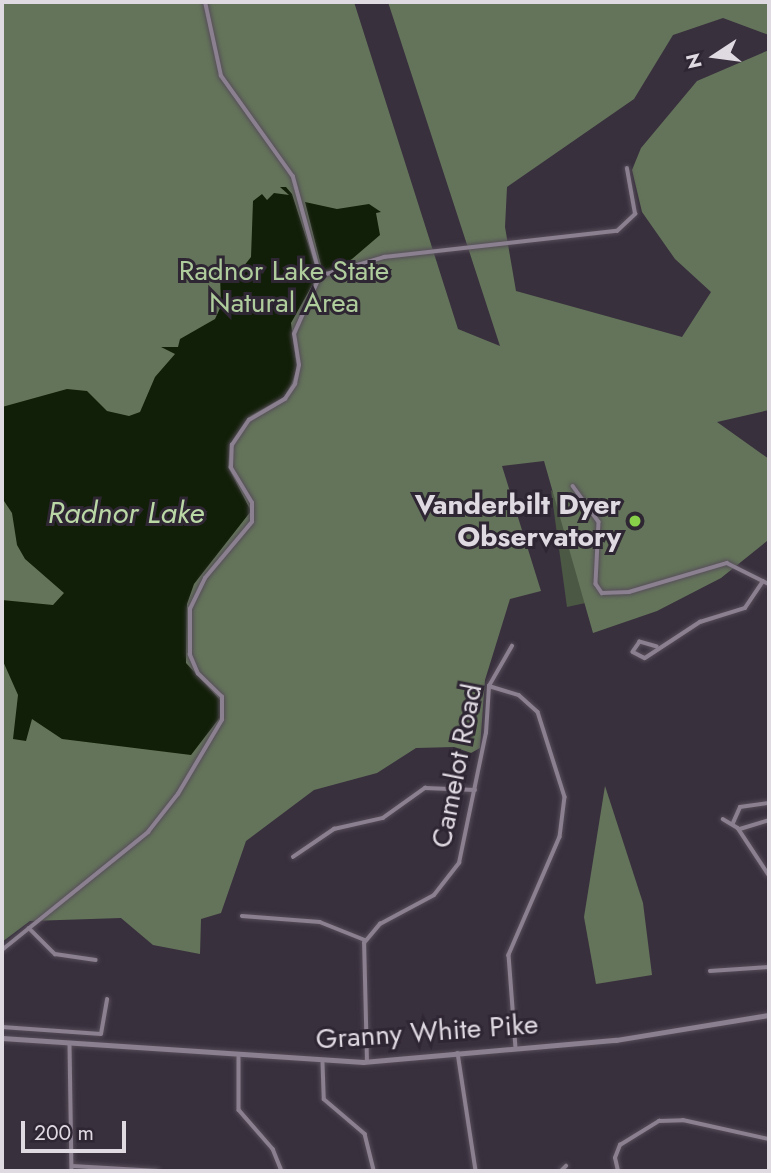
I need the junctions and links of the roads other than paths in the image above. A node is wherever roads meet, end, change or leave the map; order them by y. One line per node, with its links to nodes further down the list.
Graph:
1 (205, 2): 3 (street)
2 (627, 169): 3 (street)
3 (320, 276): 19 (street)
4 (573, 486): 5 (street)
5 (763, 582): 6 (street); 8 (street)
6 (769, 584)
7 (512, 646): 9 (street, Camelot Road)
8 (657, 646): 8 (street)
9 (489, 686): 10 (street, Camelot Road); 32 (street)
10 (475, 790): 16 (street); 20 (street, Camelot Road)
11 (769, 803): 14 (street)
12 (723, 819): 14 (street)
13 (769, 820): 15 (street)
14 (733, 824): 15 (street)
15 (740, 830): 17 (street)
16 (293, 858)
17 (769, 875)
18 (242, 916): 20 (street)
19 (29, 928): 21 (street); 22 (street)
20 (366, 940): 35 (street)
21 (2, 950)
22 (96, 960)
23 (769, 967): 24 (street)
24 (710, 971)
25 (107, 1000): 28 (street)
26 (769, 1016): 32 (main road, Granny White Pike)
27 (2, 1027): 28 (street)
28 (37, 1029): 30 (street)
29 (2, 1038): 30 (main road, Granny White Pike)
30 (36, 1041): 31 (main road, Granny White Pike)
31 (69, 1045): 34 (main road, Granny White Pike); 39 (street)
32 (516, 1048): 33 (main road, Granny White Pike)
33 (458, 1053): 35 (main road, Granny White Pike); 43 (street)
34 (239, 1056): 36 (main road, Granny White Pike); 41 (street)
35 (367, 1062): 36 (main road, Granny White Pike)
36 (323, 1063): 42 (street)
37 (769, 1139): 45 (street)
38 (566, 1166): 44 (street)
39 (72, 1169): 40 (street)
40 (158, 1171)
41 (282, 1171)
42 (374, 1171)
43 (476, 1171)
44 (561, 1171)
45 (618, 1171)

